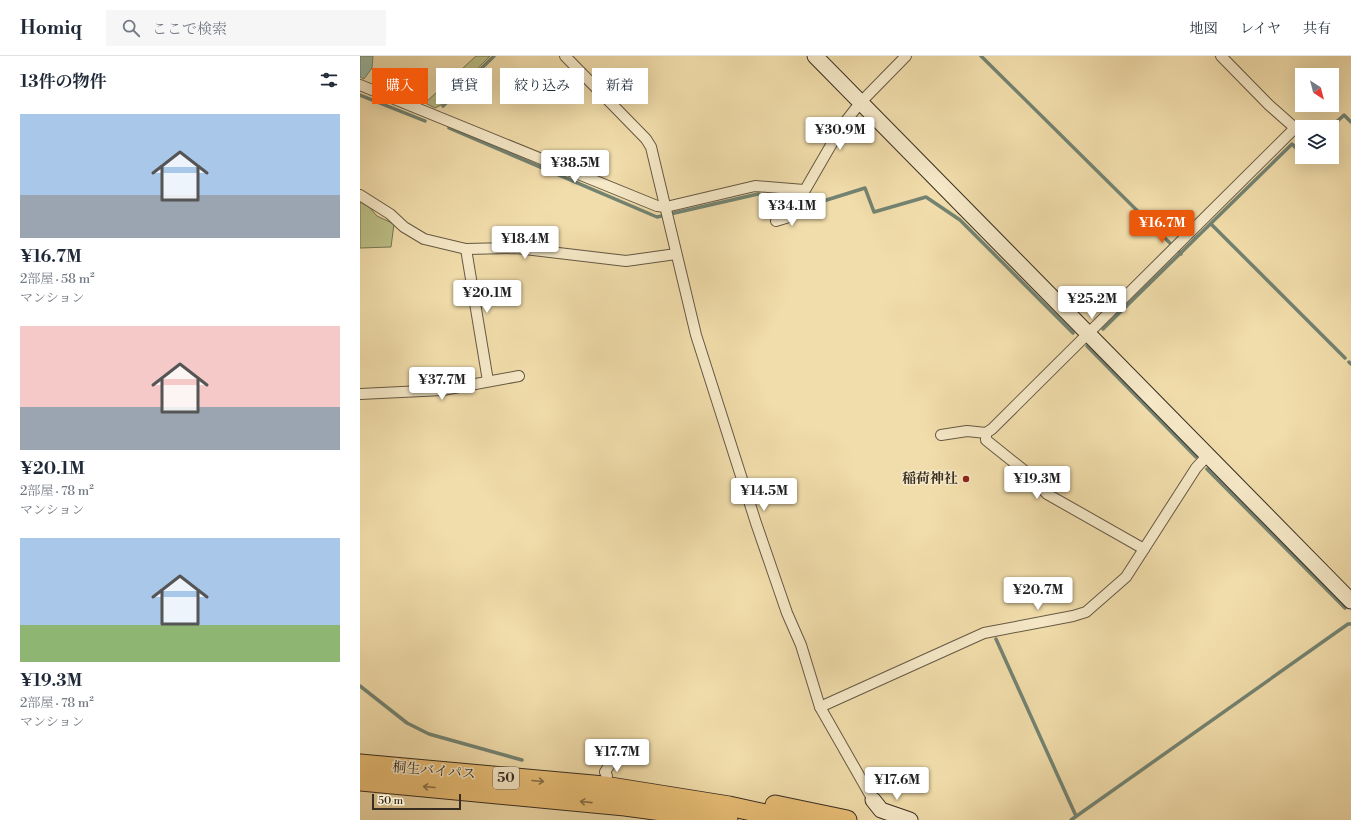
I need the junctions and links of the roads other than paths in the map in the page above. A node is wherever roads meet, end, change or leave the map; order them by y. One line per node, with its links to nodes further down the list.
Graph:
1 (564, 56): 9 (street)
2 (815, 56): 6 (street)
3 (906, 56): 6 (street)
4 (1221, 56): 13 (street)
5 (360, 85): 9 (street)
6 (860, 103): 8 (street); 13 (street)
7 (360, 195): 11 (street)
8 (803, 195): 9 (street); 10 (street)
9 (667, 212): 12 (street)
10 (776, 221)
11 (466, 250): 12 (street); 15 (street)
12 (676, 254): 22 (street)
13 (1087, 334): 17 (street); 19 (street)
14 (520, 376): 15 (street)
15 (488, 381): 16 (street)
16 (360, 394)
17 (986, 433): 18 (street); 20 (street)
18 (942, 434)
19 (1207, 456): 20 (street); 21 (street)
20 (1144, 549): 22 (street)
21 (1351, 601)
22 (820, 707): 28 (street)
23 (619, 753): 26 (street)
24 (360, 764): 26 (highway, 桐生バイパス / 50, one-way to 26)
25 (360, 781): 29 (highway, 桐生バイパス / 50, one-way to 25)
26 (604, 786): 27 (highway, 桐生バイパス / 50)
27 (652, 793): 32 (highway, 桐生バイパス / 50); 33 (highway, 50)
28 (873, 800): 34 (street)
29 (625, 806): 30 (highway, 50); 31 (highway, 桐生バイパス / 50)
30 (675, 820)
31 (728, 820)
32 (792, 820)
33 (847, 820)
34 (910, 820)

